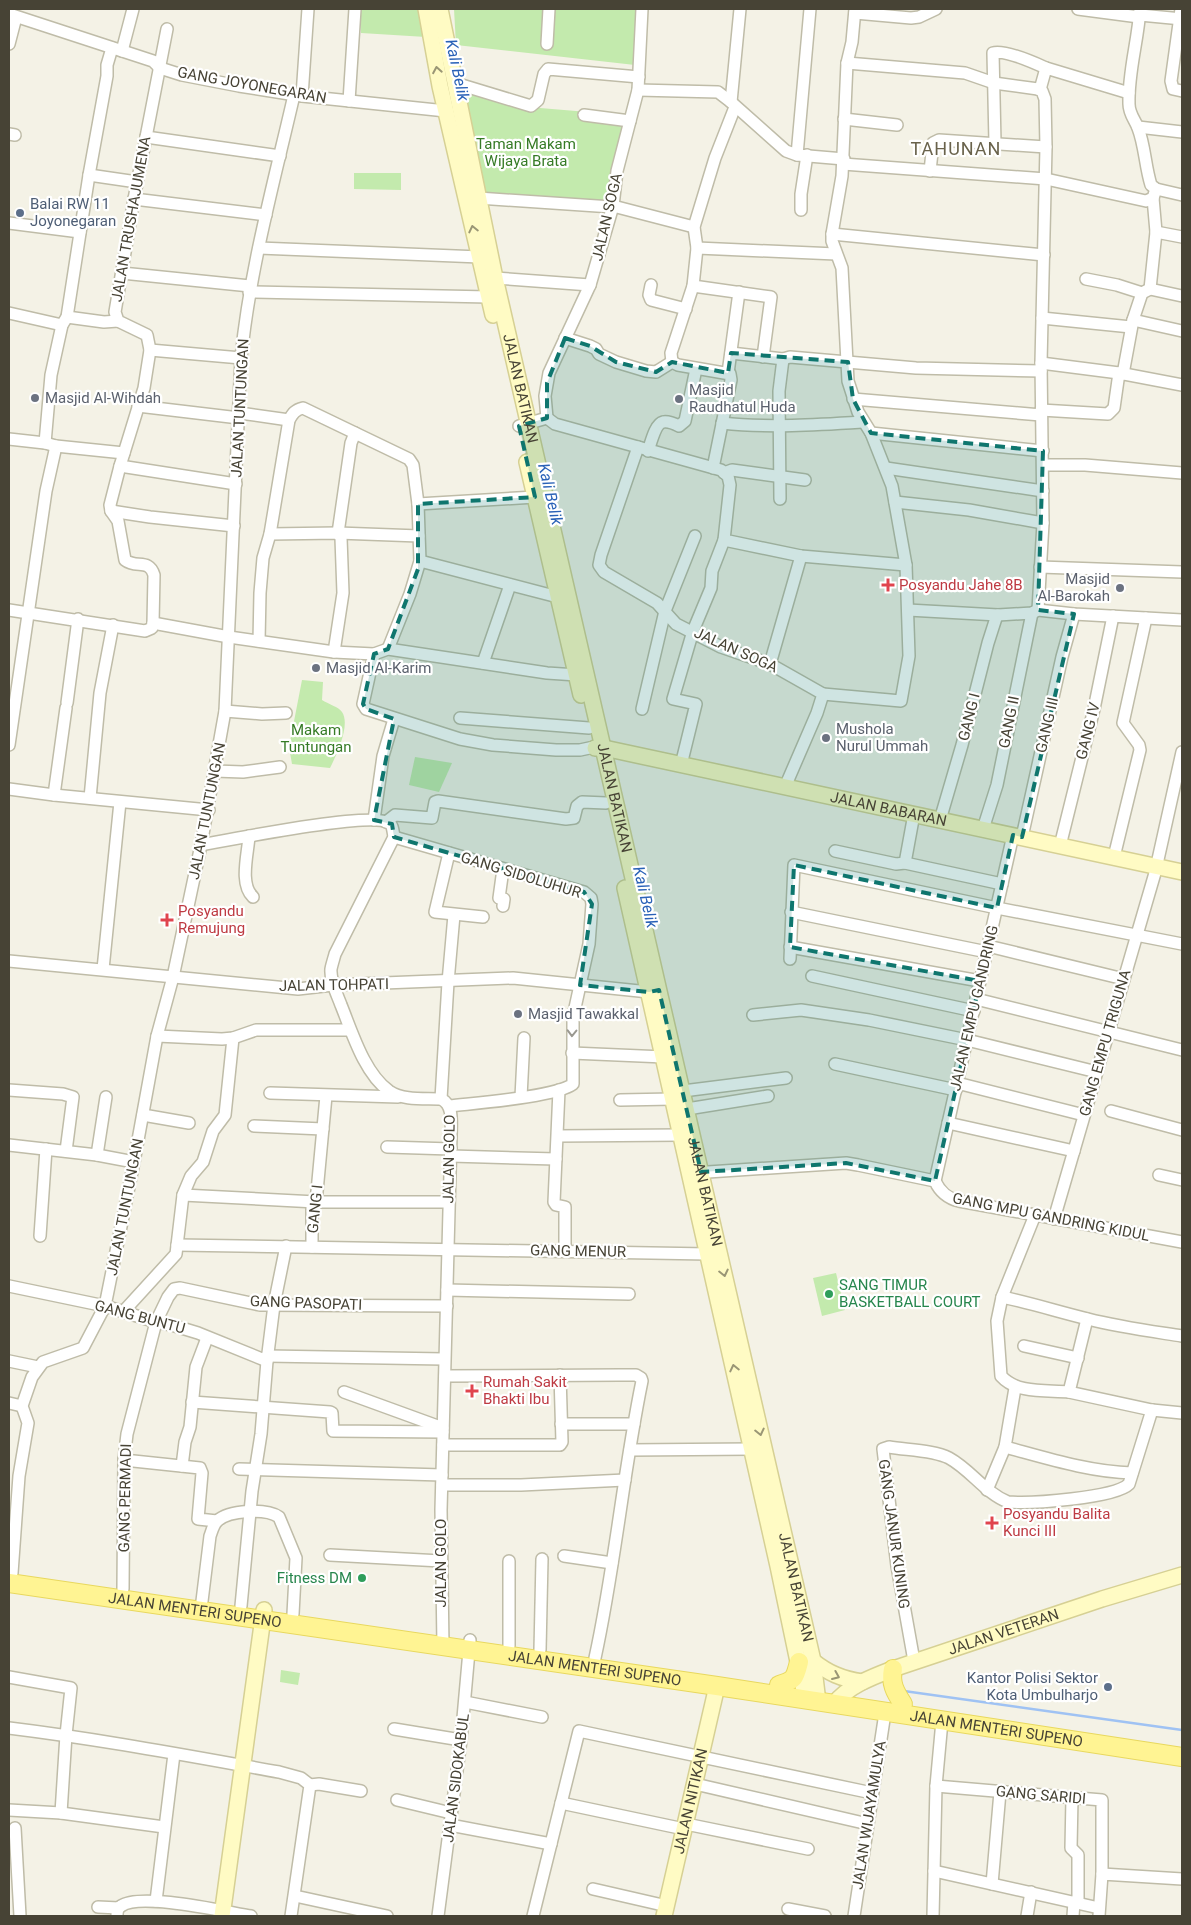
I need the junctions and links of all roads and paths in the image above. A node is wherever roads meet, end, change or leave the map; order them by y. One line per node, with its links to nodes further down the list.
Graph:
1 (133, 9): 19 (street)
2 (308, 9): 30 (street, JALAN TUNTUNGAN)
3 (355, 9): 31 (street)
4 (426, 9): 33 (main road, JALAN BATIKAN, one-way to 4)
5 (440, 9): 24 (main road, JALAN BATIKAN)
6 (549, 9): 18 (street)
7 (642, 9): 23 (street, JALAN SOGA)
8 (740, 9): 32 (street)
9 (810, 9): 44 (street)
10 (936, 9): 12 (street)
11 (1078, 9): 13 (street)
12 (855, 11): 20 (street)
13 (1140, 14): 15 (street); 29 (street)
14 (12, 15): 17 (street); 19 (street, GANG JOYONEGARAN)
15 (1181, 15): 28 (street)
16 (167, 29): 21 (street, JALAN TRUSHAJUMENA)
17 (9, 44)
18 (547, 44)
19 (117, 49): 21 (street, GANG JOYONEGARAN); 48 (street)
20 (847, 63): 25 (street); 35 (street)
21 (160, 68): 30 (street, GANG JOYONEGARAN); 40 (street, JALAN TRUSHAJUMENA)
22 (1046, 68): 25 (street); 26 (street); 29 (street)
23 (639, 77): 24 (street); 27 (street, JALAN SOGA)
24 (455, 83): 41 (main road, JALAN BATIKAN)
25 (994, 83): 26 (street); 42 (street)
26 (1038, 89): 43 (street, GANG II)
27 (638, 90): 32 (street); 36 (street, JALAN SOGA)
28 (1182, 91)
29 (1129, 93): 38 (street)
30 (298, 96): 31 (street, GANG JOYONEGARAN); 45 (street, JALAN TUNTUNGAN)
31 (349, 101): 33 (street, GANG JOYONEGARAN)
32 (733, 104): 44 (street); 59 (street)
33 (446, 111): 41 (main road, JALAN BATIKAN)
34 (584, 115): 36 (street)
35 (844, 119): 37 (street); 46 (street)
36 (630, 121): 55 (street, JALAN SOGA)
37 (897, 124)
38 (1138, 127): 39 (street); 51 (street)
39 (1182, 132)
40 (146, 137): 45 (street); 50 (street, JALAN TRUSHAJUMENA)
41 (460, 139): 53 (main road, JALAN BATIKAN); 68 (main road, JALAN BATIKAN, one-way to 41)
42 (995, 143): 43 (street); 47 (street)
43 (1046, 147): 49 (street, GANG II)
44 (802, 155): 46 (street); 56 (street)
45 (280, 156): 57 (street, JALAN TUNTUNGAN)
46 (843, 161): 47 (street); 62 (street)
47 (930, 171): 49 (street)
48 (89, 175): 50 (street); 60 (street)
49 (1046, 178): 51 (street); 67 (street, GANG II)
50 (137, 182): 54 (street, JALAN TRUSHAJUMENA)
51 (1155, 193): 52 (street); 61 (street)
52 (1182, 195)
53 (478, 198): 55 (street); 68 (main road, JALAN BATIKAN)
54 (134, 199): 57 (street); 69 (street, JALAN TRUSHAJUMENA)
55 (612, 206): 59 (street); 72 (street, JALAN SOGA)
56 (801, 210)
57 (266, 215): 64 (street, JALAN TUNTUNGAN)
58 (9, 223): 60 (street)
59 (694, 227): 65 (street)
60 (80, 232): 83 (street)
61 (1156, 232): 63 (street); 76 (street)
62 (832, 234): 66 (street); 67 (street)
63 (1182, 237)
64 (259, 248): 68 (street); 75 (street, JALAN TUNTUNGAN)
65 (697, 248): 66 (street); 74 (street)
66 (836, 254): 94 (street)
67 (1044, 255): 82 (street, GANG II)
68 (485, 256): 70 (main road, JALAN BATIKAN); 79 (main road, JALAN BATIKAN)
69 (122, 273): 75 (street); 84 (street, JALAN TRUSHAJUMENA)
70 (495, 278): 72 (street); 108 (main road, JALAN BATIKAN)
71 (1086, 279): 76 (street)
72 (590, 285): 87 (street, JALAN SOGA)
73 (651, 285): 80 (street)
74 (693, 286): 77 (street); 80 (street)
75 (249, 289): 79 (street); 91 (street, JALAN TUNTUNGAN)
76 (1146, 291): 78 (street); 85 (street)
77 (739, 292): 89 (street); 90 (street)
78 (1182, 296)
79 (489, 297): 108 (main road, JALAN BATIKAN)
80 (686, 309): 93 (street)
81 (9, 312): 83 (street)
82 (1042, 318): 85 (street); 95 (street, GANG II)
83 (65, 321): 84 (street); 113 (street)
84 (118, 321): 88 (street, JALAN TRUSHAJUMENA)
85 (1132, 324): 86 (street); 98 (street)
86 (1182, 331)
87 (565, 338): 93 (street); 104 (street, JALAN SOGA)
88 (150, 350): 91 (street); 101 (street)
89 (731, 353): 90 (street); 97 (street)
90 (763, 357): 92 (street)
91 (241, 358): 103 (street, JALAN TUNTUNGAN)
92 (783, 359): 94 (street); 109 (street)
93 (672, 362): 96 (street)
94 (848, 362): 95 (street); 100 (street)
95 (1041, 367): 98 (street); 102 (street, GANG II)
96 (696, 369): 97 (street); 114 (street)
97 (728, 373): 107 (street)
98 (1121, 373): 99 (street); 102 (street)
99 (1182, 385)
100 (853, 399): 102 (street); 106 (street)
101 (138, 406): 103 (street); 116 (street)
102 (1041, 413): 115 (street, GANG II)
103 (240, 415): 105 (street); 125 (street, JALAN TUNTUNGAN)
104 (547, 418): 108 (street); 114 (street)
105 (289, 420): 110 (street); 135 (street)
106 (862, 422): 109 (street); 111 (street)
107 (722, 423): 109 (street); 119 (street)
108 (524, 425): 127 (main road, JALAN BATIKAN); 159 (main road, JALAN BATIKAN)
109 (779, 425): 123 (street)
110 (355, 433): 130 (street); 134 (street)
111 (871, 434): 115 (street); 120 (street)
112 (9, 439): 113 (street)
113 (51, 445): 116 (street); 149 (street)
114 (643, 449): 119 (street); 148 (street, JALAN SOGA)
115 (1042, 451): 117 (street, GANG II)
116 (124, 453): 118 (street)
117 (1043, 464): 122 (street); 126 (street, GANG II)
118 (120, 466): 125 (street); 131 (street)
119 (713, 468): 121 (street)
120 (886, 468): 126 (street); 129 (street)
121 (724, 473): 123 (street); 138 (street)
122 (1182, 473)
123 (781, 478): 124 (street); 128 (street)
124 (805, 480)
125 (236, 484): 133 (street, JALAN TUNTUNGAN)
126 (1043, 491): 132 (street, GANG II)
127 (535, 497): 130 (street); 145 (main road, JALAN BATIKAN)
128 (780, 499)
129 (895, 502): 132 (street); 141 (street)
130 (418, 504): 136 (street)
131 (111, 511): 133 (street); 158 (street)
132 (1043, 523): 142 (street, GANG II)
133 (234, 526): 161 (street, JALAN TUNTUNGAN)
134 (338, 533): 135 (street); 136 (street); 164 (street)
135 (270, 534): 162 (street)
136 (419, 536): 140 (street)
137 (695, 536): 148 (street)
138 (724, 540): 139 (street); 160 (street)
139 (801, 556): 141 (street); 167 (street)
140 (420, 561): 144 (street); 163 (street)
141 (906, 565): 147 (street)
142 (1040, 567): 143 (street); 150 (street, GANG II)
143 (1182, 572)
144 (510, 585): 145 (street); 166 (street)
145 (558, 597): 159 (main road, JALAN BATIKAN)
146 (9, 610): 149 (street)
147 (908, 610): 152 (street); 169 (street)
148 (665, 611): 160 (street, JALAN SOGA); 170 (street)
149 (27, 612): 155 (street); 176 (street)
150 (1035, 612): 151 (street); 152 (street); 192 (street, GANG II)
151 (1074, 614): 153 (street); 194 (street, GANG III)
152 (998, 615): 190 (street, GANG I)
153 (1113, 616): 154 (street); 197 (street, GANG IV)
154 (1146, 618): 156 (street); 200 (street)
155 (78, 619): 157 (street); 184 (street)
156 (1182, 620)
157 (113, 625): 158 (street); 185 (street)
158 (150, 627): 161 (street)
159 (571, 628): 168 (main road, JALAN BATIKAN); 177 (main road, JALAN BATIKAN)
160 (693, 631): 167 (street, JALAN SOGA); 179 (street)
161 (229, 637): 162 (street); 171 (street, JALAN TUNTUNGAN)
162 (260, 641): 164 (street)
163 (388, 649): 165 (street); 166 (street)
164 (334, 652): 165 (street)
165 (374, 654): 174 (street)
166 (483, 663): 168 (street)
167 (770, 664): 169 (street, JALAN SOGA)
168 (577, 675): 175 (main road, JALAN BATIKAN)
169 (823, 694): 182 (street)
170 (642, 709)
171 (225, 711): 172 (street); 181 (street, JALAN TUNTUNGAN)
172 (286, 713)
173 (460, 718): 175 (street)
174 (394, 719): 177 (street); 191 (street)
175 (589, 728): 177 (main road, JALAN BATIKAN)
176 (9, 745)
177 (599, 748): 179 (main road, JALAN BABARAN); 187 (main road, JALAN BATIKAN); 227 (main road, JALAN BATIKAN)
178 (1182, 752): 202 (street, GANG EMPU TRIGUNA)
179 (681, 765): 182 (main road, JALAN BABARAN)
180 (280, 767): 181 (street)
181 (215, 771): 188 (street, JALAN TUNTUNGAN)
182 (785, 787): 189 (main road, JALAN BABARAN)
183 (9, 789): 184 (street)
184 (54, 795): 185 (street)
185 (90, 798): 186 (street)
186 (120, 802): 188 (street); 219 (street)
187 (606, 803): 191 (street); 227 (main road, JALAN BATIKAN)
188 (208, 810): 196 (street, JALAN TUNTUNGAN)
189 (914, 814): 190 (main road, JALAN BABARAN); 201 (street)
190 (940, 820): 192 (main road, JALAN BABARAN)
191 (380, 821): 193 (street); 195 (street)
192 (984, 829): 194 (main road, JALAN BABARAN)
193 (249, 836): 196 (street); 207 (street)
194 (1018, 836): 197 (main road, JALAN BABARAN); 206 (street, JALAN EMPU GANDRING)
195 (394, 837): 199 (street, GANG SIDOLUHUR); 225 (street)
196 (201, 845): 221 (street, JALAN TUNTUNGAN)
197 (1060, 846): 200 (main road, JALAN BABARAN)
198 (835, 851): 201 (street)
199 (449, 853): 203 (street, GANG SIDOLUHUR); 211 (street)
200 (1114, 857): 202 (main road, JALAN BABARAN)
201 (901, 864): 205 (street); 206 (street)
202 (1157, 866): 204 (main road, JALAN BABARAN); 213 (street, GANG EMPU TRIGUNA)
203 (503, 868): 208 (street); 226 (street, GANG SIDOLUHUR)
204 (1182, 872)
205 (891, 884): 209 (street); 210 (street)
206 (1002, 884): 209 (street, JALAN EMPU GANDRING)
207 (253, 897)
208 (503, 906)
209 (997, 908): 213 (street); 216 (street, JALAN EMPU GANDRING)
210 (791, 912): 215 (street); 216 (street)
211 (454, 915): 212 (street); 224 (street)
212 (483, 917)
213 (1137, 934): 214 (street); 222 (street, GANG EMPU TRIGUNA)
214 (1182, 944)
215 (790, 947): 217 (street); 223 (street)
216 (988, 949): 222 (street); 223 (street, JALAN EMPU GANDRING)
217 (790, 959)
218 (9, 961): 219 (street, JALAN TOHPATI)
219 (103, 969): 221 (street, JALAN TOHPATI)
220 (812, 976): 229 (street)
221 (173, 977): 225 (street, JALAN TOHPATI); 233 (street, JALAN TUNTUNGAN)
222 (1124, 979): 232 (street, GANG EMPU TRIGUNA)
223 (980, 981): 228 (street, JALAN EMPU GANDRING)
224 (448, 982): 225 (street, JALAN TOHPATI); 226 (street, JALAN TOHPATI); 254 (street)
225 (334, 985): 231 (street)
226 (580, 985): 227 (street, JALAN TOHPATI); 238 (street, one-way to 238)
227 (654, 991): 239 (main road, JALAN BATIKAN); 247 (main road, JALAN BATIKAN)
228 (976, 999): 229 (street, JALAN EMPU GANDRING); 232 (street)
229 (974, 1011): 236 (street, JALAN EMPU GANDRING)
230 (753, 1014): 236 (street)
231 (350, 1030): 234 (street); 252 (street)
232 (1109, 1032): 237 (street); 241 (street, GANG EMPU TRIGUNA)
233 (157, 1036): 234 (street); 257 (street, JALAN TUNTUNGAN)
234 (233, 1038): 279 (street)
235 (524, 1038): 251 (street)
236 (967, 1040): 241 (street); 243 (street, JALAN EMPU GANDRING)
237 (1182, 1050)
238 (572, 1053): 239 (street); 245 (street)
239 (664, 1057): 247 (main road, JALAN BATIKAN)
240 (834, 1064): 243 (street)
241 (1097, 1072): 258 (street, GANG EMPU TRIGUNA)
242 (786, 1078): 247 (street)
243 (956, 1086): 258 (street); 260 (street, JALAN EMPU GANDRING)
244 (9, 1090): 269 (street)
245 (559, 1090): 251 (street); 265 (street)
246 (270, 1093): 248 (street, JALAN GOLO)
247 (678, 1095): 253 (street); 255 (main road, JALAN BATIKAN); 264 (main road, JALAN BATIKAN)
248 (326, 1096): 252 (street, JALAN GOLO); 262 (street, GANG I)
249 (768, 1096): 255 (street)
250 (106, 1097): 272 (street)
251 (521, 1097): 254 (street)
252 (405, 1098): 254 (street, JALAN GOLO)
253 (620, 1100)
254 (446, 1102): 271 (street, JALAN GOLO)
255 (687, 1109): 275 (main road, JALAN BATIKAN)
256 (1111, 1111): 263 (street)
257 (143, 1115): 259 (street); 274 (street, JALAN TUNTUNGAN)
258 (1084, 1115): 270 (street, GANG EMPU TRIGUNA)
259 (189, 1124)
260 (948, 1124): 270 (street); 278 (street, JALAN EMPU GANDRING)
261 (254, 1126): 262 (street)
262 (323, 1129): 280 (street, GANG I)
263 (1182, 1130)
264 (681, 1135): 265 (street); 275 (main road, JALAN BATIKAN)
265 (558, 1136): 273 (street)
266 (9, 1146): 268 (street)
267 (387, 1148): 271 (street)
268 (46, 1149): 269 (street); 284 (street)
269 (66, 1151): 272 (street)
270 (1074, 1151): 283 (street, GANG EMPU TRIGUNA)
271 (451, 1152): 273 (street); 281 (street, JALAN GOLO)
272 (97, 1155): 274 (street)
273 (556, 1159): 290 (street)
274 (134, 1162): 297 (street, JALAN TUNTUNGAN)
275 (695, 1173): 278 (street, GANG MPU GANDRING KIDUL); 291 (main road, JALAN BATIKAN); 304 (main road, JALAN BATIKAN, one-way to 304)
276 (1159, 1175): 277 (street)
277 (1182, 1180)
278 (935, 1181): 282 (street, GANG MPU GANDRING KIDUL)
279 (183, 1195): 280 (street); 286 (street)
280 (316, 1202): 281 (street); 288 (street, GANG I)
281 (449, 1202): 289 (street, JALAN GOLO)
282 (1035, 1215): 283 (street, GANG MPU GANDRING KIDUL); 295 (street)
283 (1054, 1219): 285 (street, GANG MPU GANDRING KIDUL)
284 (40, 1236)
285 (1182, 1242)
286 (177, 1245): 287 (street); 299 (street)
287 (286, 1246): 288 (street); 296 (street)
288 (312, 1247): 289 (street, GANG I)
289 (448, 1249): 290 (street, GANG MENUR); 293 (street, JALAN GOLO)
290 (565, 1251): 291 (street, GANG MENUR)
291 (708, 1254): 304 (main road, JALAN BATIKAN)
292 (9, 1286): 297 (street, GANG BUNTU)
293 (447, 1290): 294 (street); 298 (street, JALAN GOLO)
294 (629, 1294)
295 (1002, 1297): 300 (street); 313 (street)
296 (274, 1305): 298 (street, GANG PASOPATI); 301 (street, GANG PASOPATI); 307 (street)
297 (105, 1306): 299 (street, GANG BUNTU); 310 (street, JALAN TUNTUNGAN)
298 (447, 1306): 308 (street, JALAN GOLO)
299 (123, 1312): 301 (street, GANG BUNTU)
300 (1087, 1319): 302 (street); 306 (street)
301 (156, 1322): 303 (street, GANG BUNTU); 329 (street, GANG PERMADI)
302 (1182, 1336)
303 (207, 1338): 307 (street, GANG BUNTU); 316 (street)
304 (734, 1344): 327 (main road, JALAN BATIKAN, one-way to 304); 337 (main road, JALAN BATIKAN, one-way to 337)
305 (1024, 1346): 306 (street)
306 (1078, 1358): 315 (street)
307 (267, 1359): 308 (street); 319 (street)
308 (444, 1359): 312 (street, JALAN GOLO)
309 (9, 1361): 310 (street)
310 (38, 1367): 318 (street)
311 (560, 1375): 312 (street); 322 (street); 323 (street, JALAN MENTERI SUPENO)
312 (445, 1376): 324 (street, JALAN GOLO)
313 (1015, 1388): 315 (street); 326 (street)
314 (344, 1392): 324 (street)
315 (1069, 1392): 320 (street)
316 (192, 1402): 319 (street); 330 (street)
317 (9, 1403): 318 (street)
318 (22, 1406): 347 (street)
319 (262, 1408): 324 (street); 332 (street)
320 (1152, 1410): 321 (street); 333 (street, GANG JANUR KUNING)
321 (1182, 1413)
322 (562, 1424): 323 (street); 325 (street)
323 (634, 1424): 328 (street, JALAN MENTERI SUPENO)
324 (443, 1430): 325 (street, JALAN GOLO)
325 (443, 1445): 334 (street, JALAN GOLO)
326 (1005, 1447): 333 (street); 336 (street)
327 (752, 1449): 328 (street); 337 (main road, JALAN BATIKAN)
328 (630, 1450): 335 (street, JALAN MENTERI SUPENO)
329 (124, 1460): 330 (street); 348 (street, GANG PERMADI)
330 (182, 1466): 339 (street)
331 (239, 1469): 332 (street)
332 (256, 1470): 334 (street); 338 (street)
333 (1132, 1473): 336 (street, GANG JANUR KUNING)
334 (442, 1480): 335 (street); 343 (street, JALAN GOLO)
335 (625, 1480): 345 (street, JALAN MENTERI SUPENO)
336 (987, 1490): 358 (street, GANG JANUR KUNING)
337 (768, 1492): 359 (main road, JALAN BATIKAN)
338 (250, 1511): 339 (street); 350 (street); 351 (street)
339 (217, 1521): 349 (street)
340 (330, 1555): 343 (street)
341 (564, 1556): 345 (street)
342 (542, 1560): 356 (street)
343 (441, 1561): 353 (street, JALAN GOLO)
344 (508, 1561): 355 (street)
345 (612, 1563): 357 (street, JALAN MENTERI SUPENO)
346 (1182, 1575): 358 (main road, JALAN VETERAN)
347 (10, 1576): 348 (main road, JALAN MENTERI SUPENO); 352 (main road, JALAN MENTERI SUPENO)
348 (123, 1589): 349 (main road, JALAN MENTERI SUPENO)
349 (202, 1601): 350 (main road, JALAN MENTERI SUPENO)
350 (241, 1606): 352 (main road, JALAN MENTERI SUPENO)
351 (293, 1614): 352 (main road, JALAN MENTERI SUPENO); 353 (main road, JALAN MENTERI SUPENO)
352 (263, 1615): 353 (main road, JALAN MENTERI SUPENO); 380 (main road)
353 (442, 1641): 354 (main road, JALAN MENTERI SUPENO)
354 (470, 1645): 355 (main road, JALAN MENTERI SUPENO); 364 (main road, JALAN MENTERI SUPENO); 366 (street, JALAN SIDOKABUL)
355 (509, 1646): 356 (main road, JALAN MENTERI SUPENO)
356 (540, 1650): 357 (main road, JALAN MENTERI SUPENO)
357 (595, 1658): 363 (main road, JALAN MENTERI SUPENO)
358 (914, 1661): 360 (main road, JALAN VETERAN)
359 (806, 1662): 362 (main road, one-way to 362); 363 (main road); 365 (main road, JALAN BATIKAN)
360 (893, 1669): 362 (main road, JALAN VETERAN); 367 (main road)
361 (9, 1677): 373 (street)
362 (862, 1682): 365 (main road, JALAN VETERAN)
363 (779, 1685): 365 (main road, JALAN MENTERI SUPENO)
364 (717, 1686): 365 (main road, JALAN MENTERI SUPENO); 379 (main road, JALAN NITIKAN)
365 (820, 1697): 367 (main road, JALAN MENTERI SUPENO); 368 (main road, JALAN MENTERI SUPENO)
366 (465, 1702): 369 (street); 375 (street, JALAN SIDOKABUL)
367 (903, 1704): 374 (main road, JALAN MENTERI SUPENO)
368 (885, 1713): 370 (main road, JALAN MENTERI SUPENO); 386 (street, JALAN WIJAYAMULYA)
369 (542, 1717)
370 (942, 1721): 374 (main road, JALAN MENTERI SUPENO); 383 (street)
371 (9, 1728): 373 (street)
372 (394, 1729): 375 (street)
373 (66, 1735): 377 (street); 391 (street)
374 (1107, 1739): 376 (main road, JALAN MENTERI SUPENO); 378 (main road, JALAN MENTERI SUPENO)
375 (461, 1740): 392 (street, JALAN SIDOKABUL)
376 (1182, 1744)
377 (174, 1754): 380 (street); 395 (street)
378 (1182, 1757)
379 (701, 1758): 381 (main road, JALAN NITIKAN); 386 (street); 389 (street)
380 (242, 1765): 382 (street); 413 (main road)
381 (695, 1784): 393 (street); 394 (main road, JALAN NITIKAN)
382 (310, 1785): 384 (street); 405 (street)
383 (936, 1786): 385 (street, GANG SARIDI); 399 (street)
384 (360, 1791)
385 (1000, 1792): 387 (street, GANG SARIDI); 402 (street)
386 (872, 1793): 393 (street, JALAN WIJAYAMULYA)
387 (1072, 1798): 400 (street, GANG SARIDI); 407 (street)
388 (397, 1800): 392 (street)
389 (562, 1803): 394 (street); 397 (street)
390 (9, 1810): 391 (street)
391 (61, 1813): 395 (street)
392 (451, 1819): 397 (street); 418 (street, JALAN SIDOKABUL)
393 (868, 1824): 421 (street, JALAN WIJAYAMULYA)
394 (685, 1826): 398 (street); 410 (main road, JALAN NITIKAN)
395 (164, 1827): 406 (street)
396 (16, 1828): 414 (street)
397 (551, 1844): 419 (street)
398 (808, 1849)
399 (934, 1871): 402 (street); 422 (street)
400 (1102, 1874): 401 (street); 412 (street)
401 (1182, 1879)
402 (992, 1884): 404 (street)
403 (593, 1889): 410 (street)
404 (1031, 1892): 407 (street); 423 (street)
405 (295, 1896): 416 (street); 417 (street)
406 (156, 1900): 411 (street); 413 (street)
407 (1076, 1902): 412 (street); 424 (street)
408 (98, 1907): 411 (street)
409 (788, 1909): 420 (street)
410 (666, 1911)
411 (118, 1912)
412 (1099, 1912)
413 (223, 1914): 415 (street)
414 (20, 1916)
415 (251, 1916)
416 (291, 1916)
417 (387, 1916)
418 (438, 1916)
419 (533, 1916)
420 (825, 1916)
421 (854, 1916)
422 (933, 1916)
423 (1027, 1916)
424 (1073, 1916)

